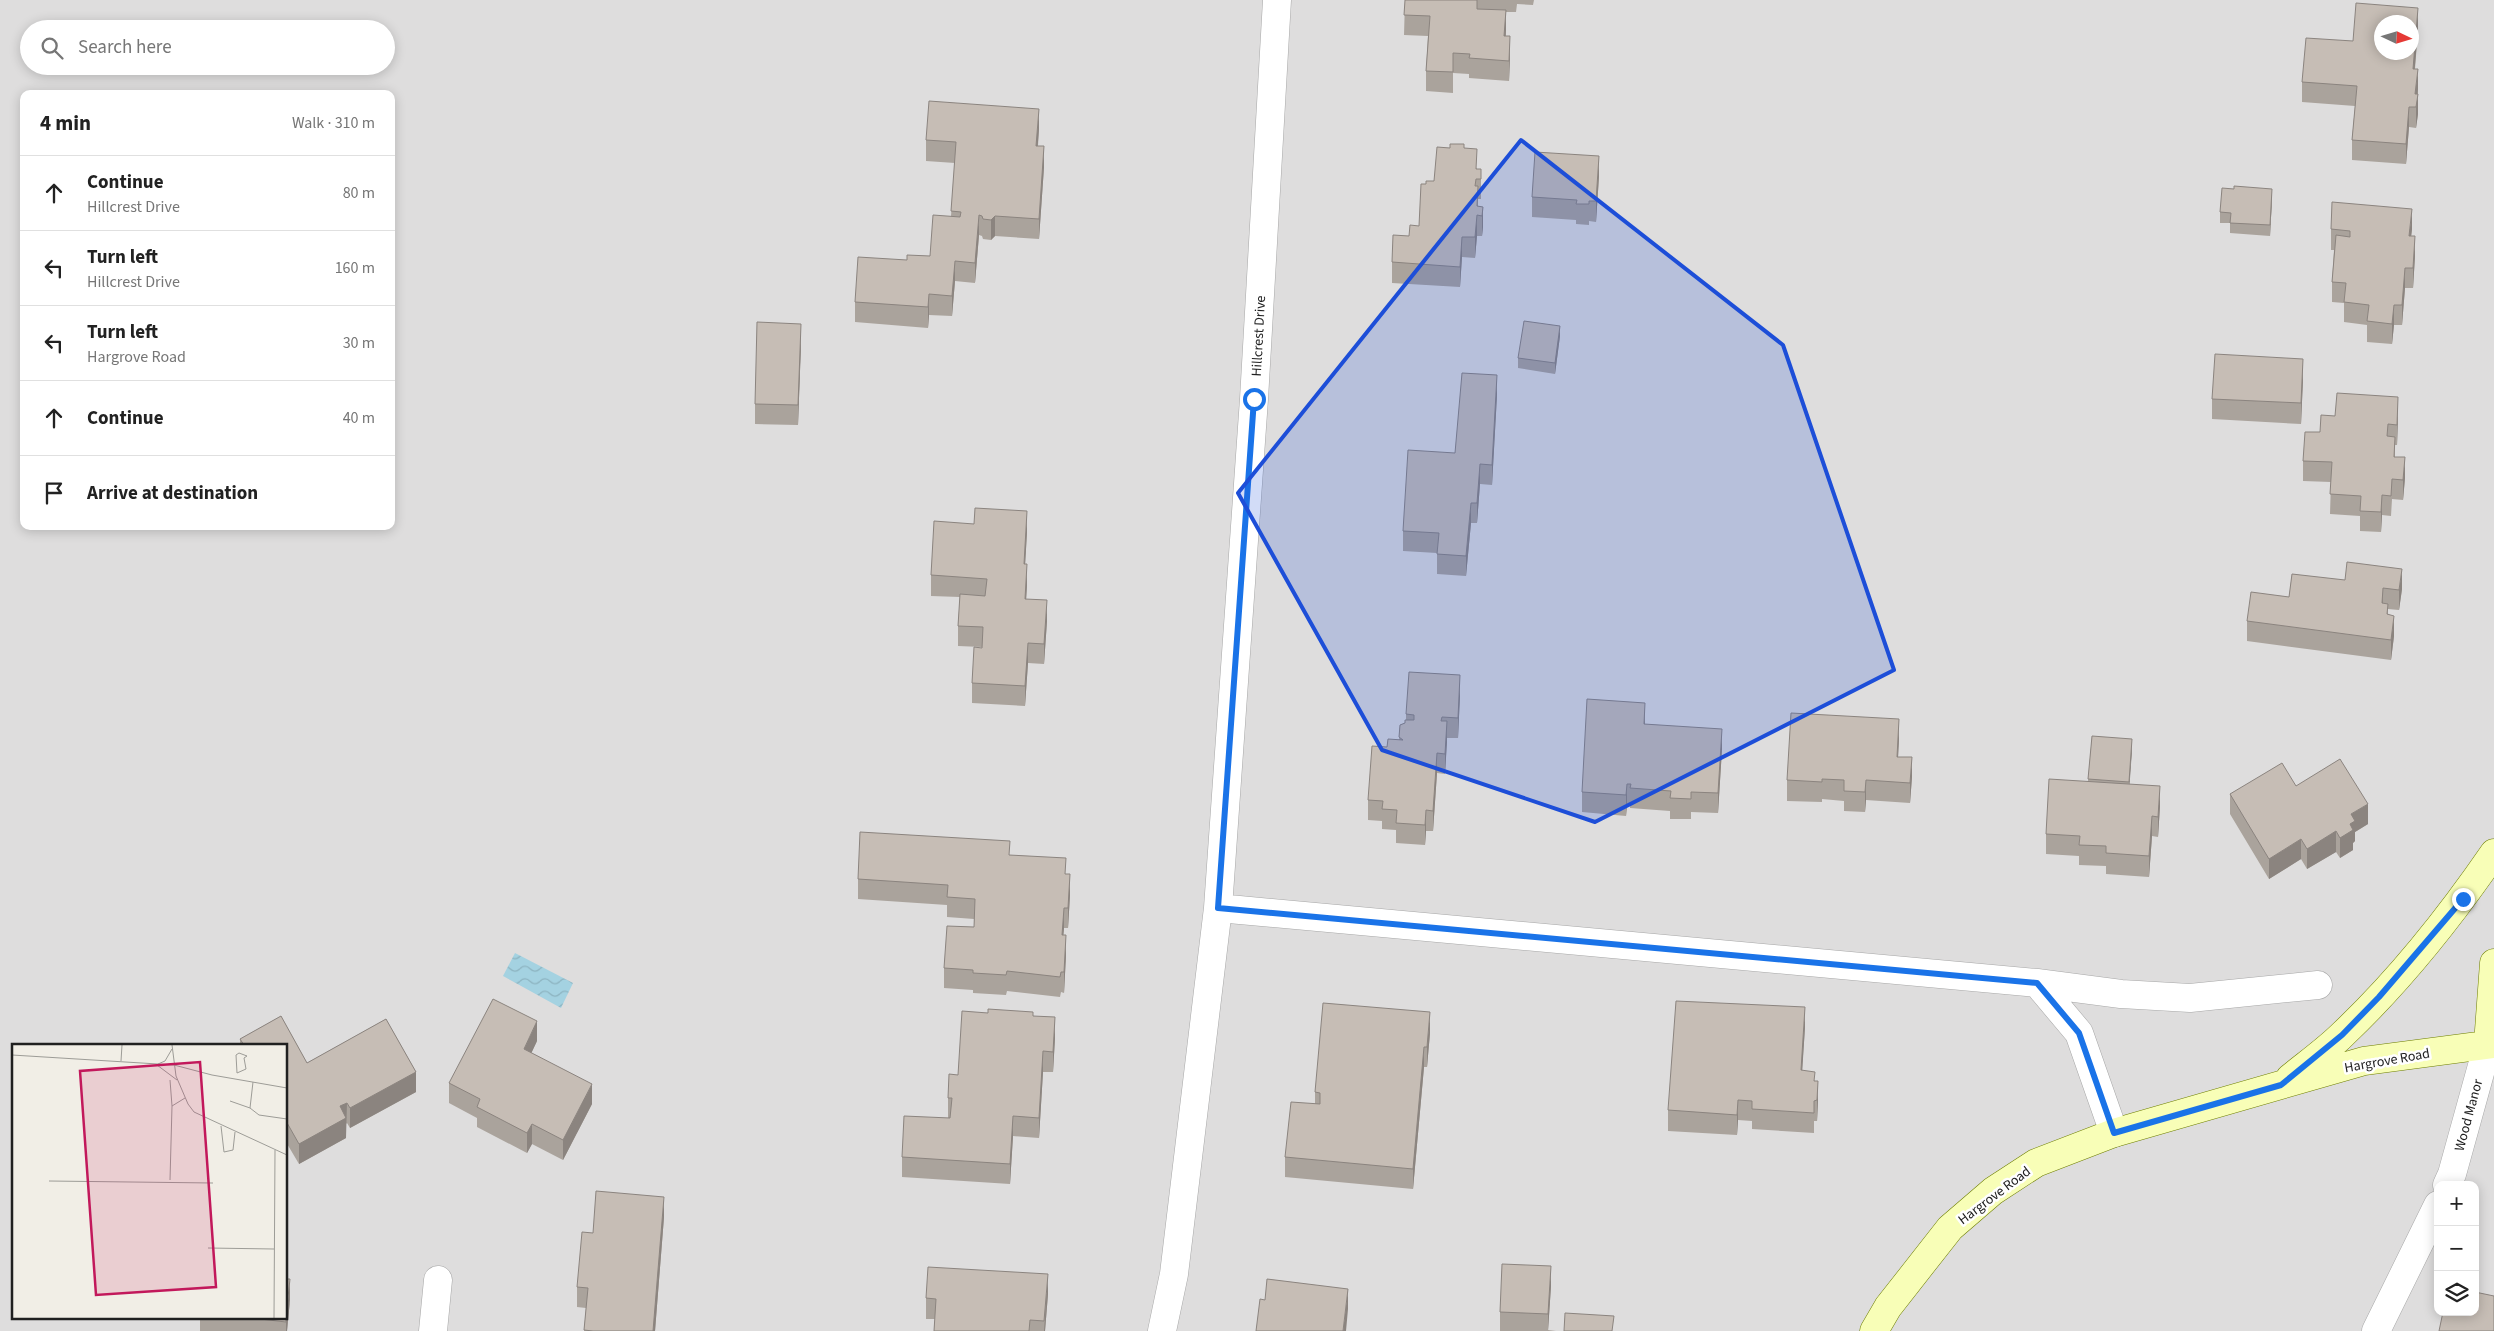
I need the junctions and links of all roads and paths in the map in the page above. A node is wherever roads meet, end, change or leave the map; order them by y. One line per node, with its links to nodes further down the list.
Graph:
1 (1277, 0): 3 (street, Hillcrest Drive)
2 (2494, 853): 8 (main road)
3 (1218, 908): 5 (street); 14 (street, Hillcrest Drive)
4 (2494, 963): 7 (main road)
5 (2037, 983): 6 (street); 9 (street)
6 (2318, 985)
7 (2491, 1044): 8 (main road, Hargrove Road); 10 (street, Wood Manor)
8 (2281, 1085): 9 (main road, Hargrove Road)
9 (2114, 1133): 15 (main road, Hargrove Road)
10 (2449, 1181)
11 (2434, 1213): 16 (street)
12 (438, 1280): 13 (street)
13 (433, 1331)
14 (1162, 1331)
15 (1874, 1331)
16 (2376, 1331)

